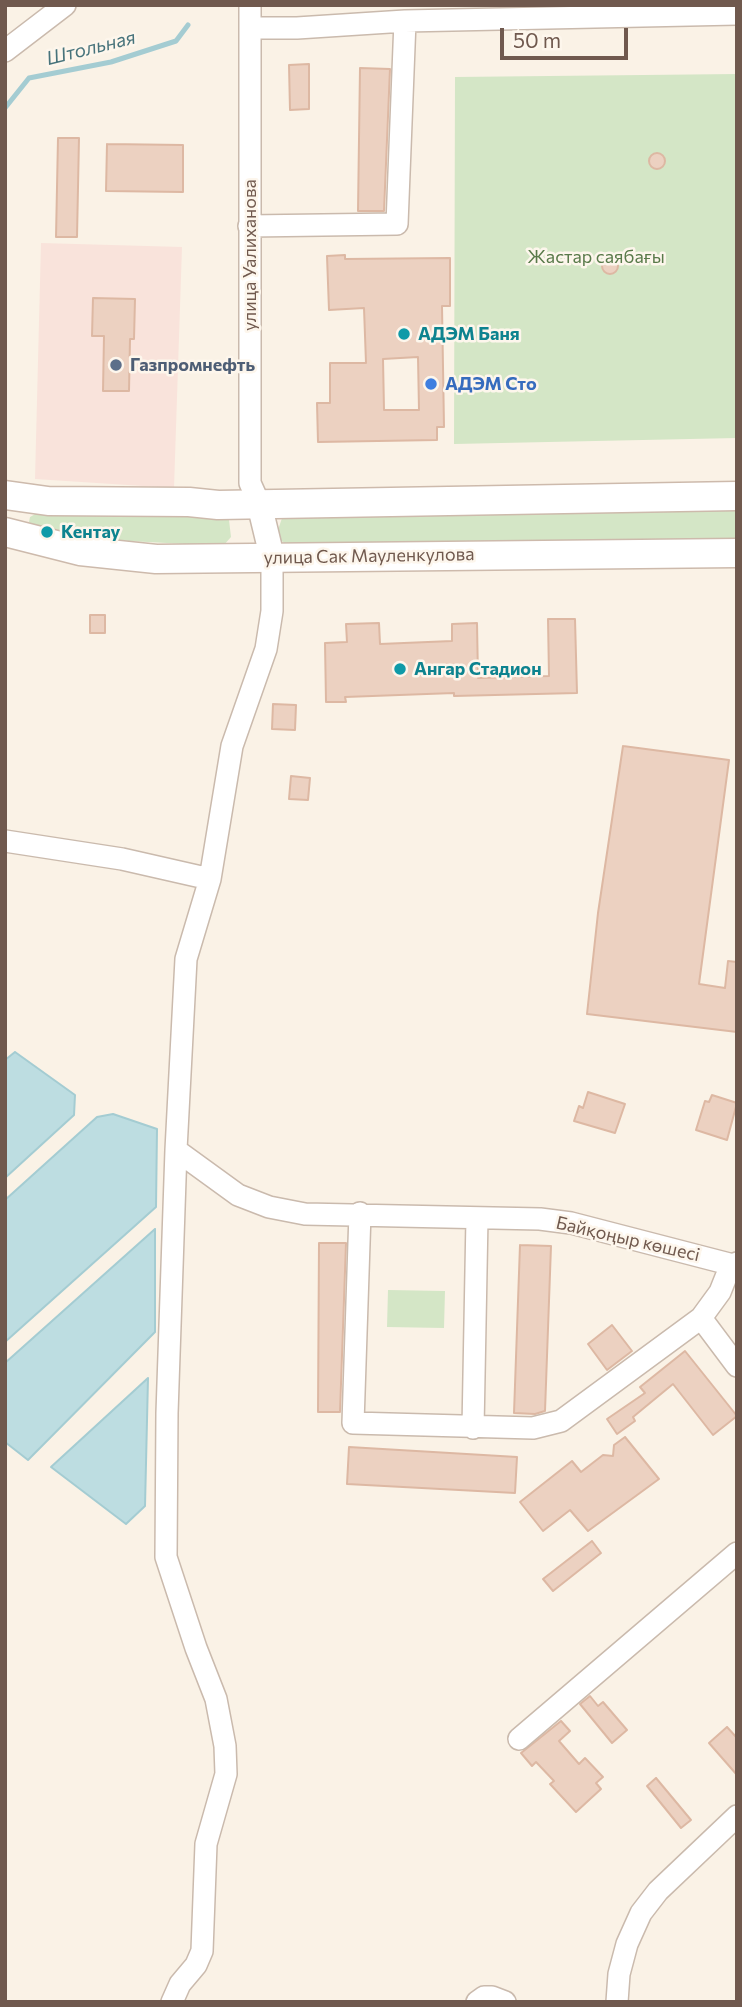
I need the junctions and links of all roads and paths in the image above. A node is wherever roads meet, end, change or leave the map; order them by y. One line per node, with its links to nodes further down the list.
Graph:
1 (65, 5): 6 (street)
2 (250, 5): 5 (street, улица Уалиханова)
3 (734, 11): 4 (street)
4 (405, 21): 5 (street); 7 (street)
5 (250, 28): 7 (street, улица Уалиханова)
6 (5, 51)
7 (249, 226): 10 (street, улица Уалиханова)
8 (5, 495): 10 (main road)
9 (737, 496): 10 (main road)
10 (259, 503): 13 (street)
11 (5, 531): 13 (main road, улица Сак Мауленкулова)
12 (737, 553): 13 (main road, улица Сак Мауленкулова)
13 (272, 557): 15 (street)
14 (5, 841): 15 (street)
15 (210, 879): 16 (street)
16 (176, 1150): 17 (street, Байқоңыр көшесі); 26 (street)
17 (360, 1213): 18 (street, Байқоңыр көшесі); 22 (street)
18 (477, 1218): 19 (street, Байқоңыр көшесі); 22 (street)
19 (737, 1265): 20 (street)
20 (701, 1318): 21 (street); 22 (street)
21 (737, 1366)
22 (473, 1428)
23 (737, 1553): 24 (street)
24 (519, 1739)
25 (737, 1816): 29 (street)
26 (172, 2002)
27 (477, 2002): 28 (street)
28 (505, 2002)
29 (617, 2002)

